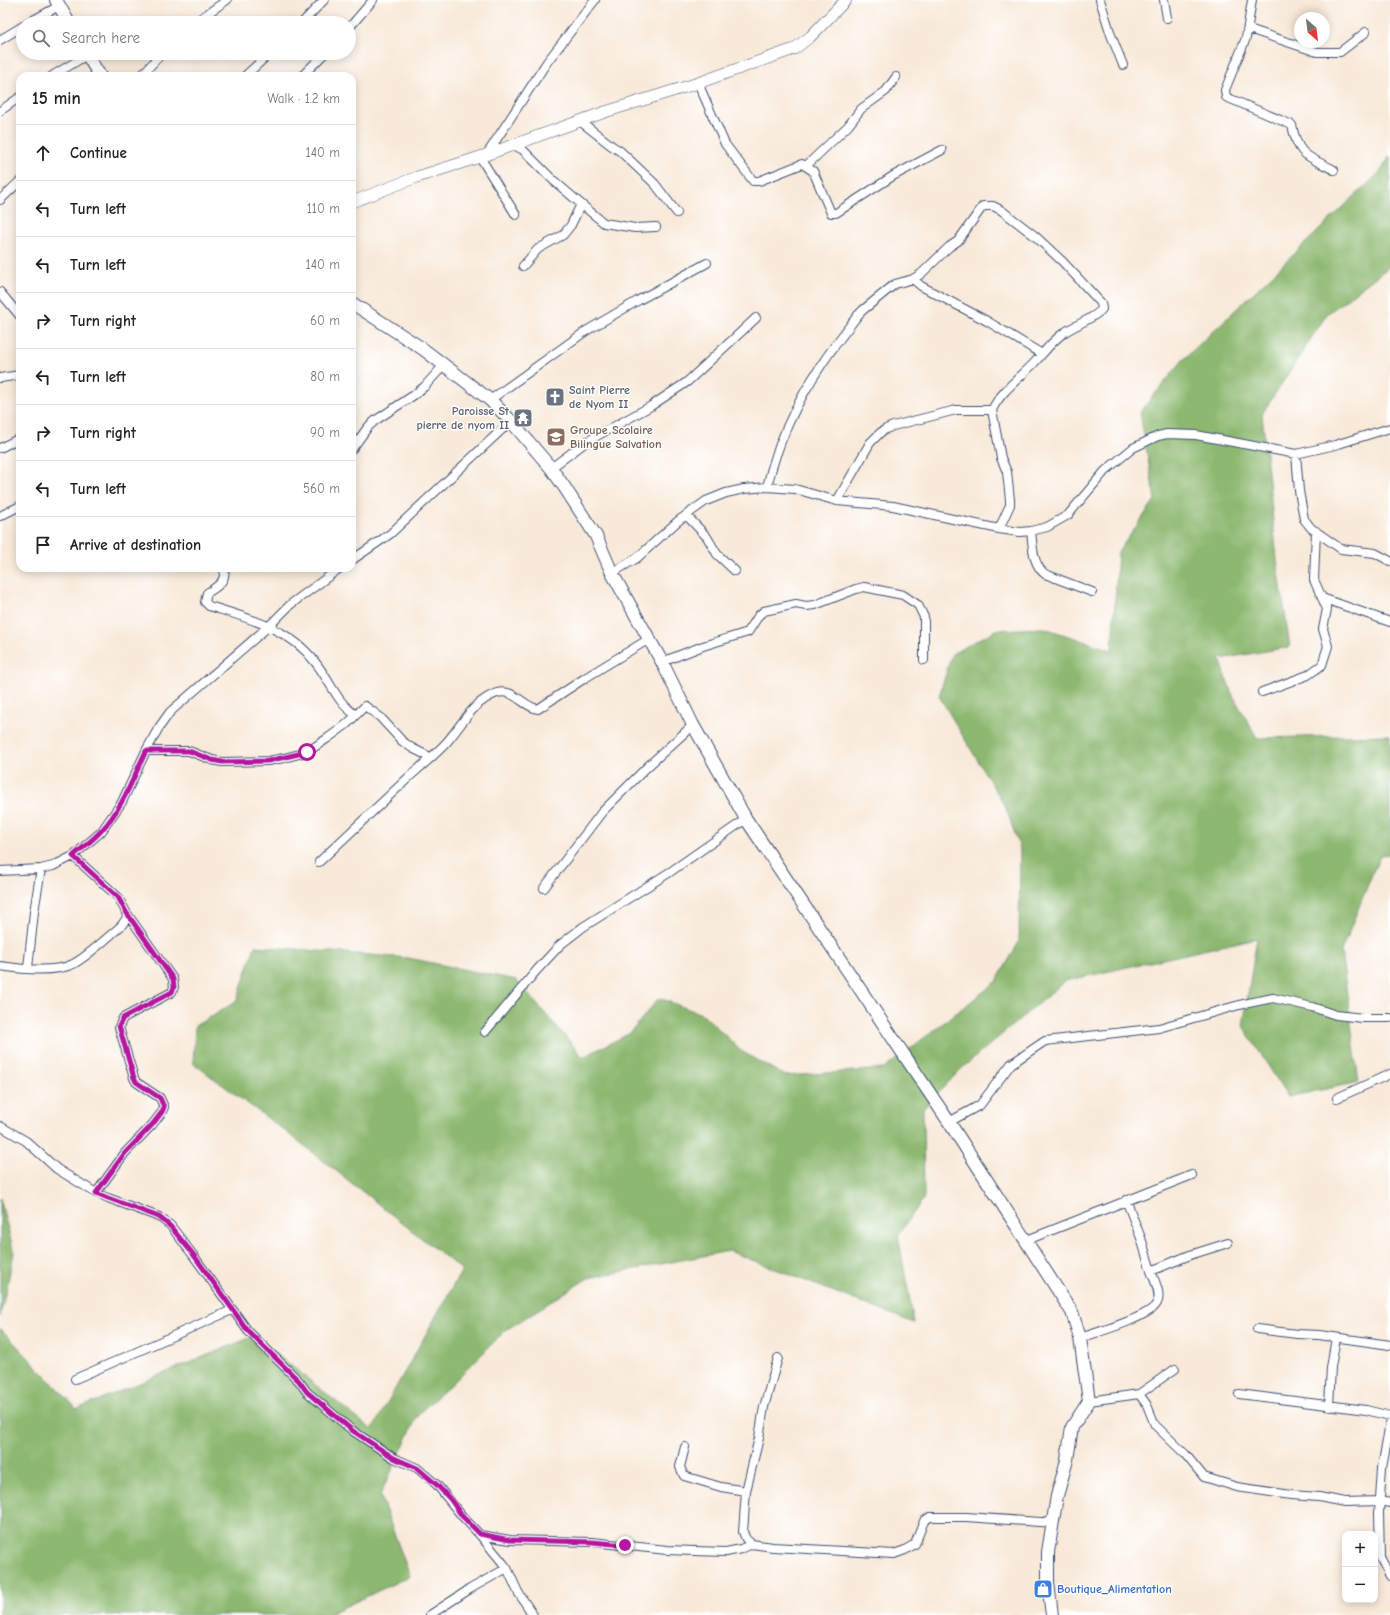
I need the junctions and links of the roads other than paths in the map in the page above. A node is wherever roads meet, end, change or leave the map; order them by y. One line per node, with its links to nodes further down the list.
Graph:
1 (227, 0): 12 (street)
2 (324, 0): 13 (street)
3 (373, 0): 15 (street)
4 (595, 0): 38 (street)
5 (846, 0): 32 (street)
6 (1100, 0): 25 (street)
7 (1164, 0): 14 (street)
8 (1252, 0): 16 (street)
9 (58, 3): 10 (street); 11 (main road)
10 (38, 16)
11 (65, 16)
12 (204, 16)
13 (309, 16)
14 (1167, 18)
15 (356, 20)
16 (1249, 29): 18 (street); 40 (street)
17 (16, 30): 19 (street)
18 (1366, 32)
19 (0, 40)
20 (77, 60): 26 (street)
21 (90, 60): 27 (main road)
22 (156, 60): 28 (street)
23 (262, 60): 29 (street)
24 (318, 60): 30 (street)
25 (1123, 65)
26 (58, 72)
27 (97, 72)
28 (145, 72)
29 (249, 72)
30 (306, 72)
31 (896, 77): 39 (street)
32 (698, 82): 35 (street); 39 (street)
33 (16, 100): 34 (street)
34 (0, 111)
35 (580, 121): 36 (street); 45 (street)
36 (514, 145): 38 (street); 44 (street)
37 (942, 150): 39 (street)
38 (483, 156): 43 (street); 46 (street)
39 (806, 166)
40 (1334, 170)
41 (16, 185): 42 (street)
42 (0, 200)
43 (356, 200)
44 (581, 204): 47 (street); 49 (street)
45 (678, 213)
46 (516, 216)
47 (656, 227)
48 (707, 263): 59 (street)
49 (523, 266)
50 (913, 280): 55 (street); 55 (street); 68 (street)
51 (0, 292): 53 (street)
52 (356, 306): 56 (main road)
53 (16, 311)
54 (756, 318): 67 (street)
55 (1042, 354): 60 (street)
56 (444, 365): 59 (main road); 64 (street)
57 (16, 376): 58 (street)
58 (0, 378)
59 (490, 400): 61 (main road)
60 (992, 410): 69 (street); 73 (street)
61 (511, 421): 67 (main road); 76 (street)
62 (1390, 428): 66 (street)
63 (16, 440): 65 (street)
64 (356, 444)
65 (0, 448)
66 (1296, 454): 74 (street); 75 (street)
67 (551, 468): 81 (main road)
68 (767, 487): 69 (street); 71 (street)
69 (837, 501): 73 (street)
70 (16, 508): 72 (street)
71 (686, 515): 78 (street); 81 (street)
72 (0, 516)
73 (999, 529): 74 (street)
74 (1031, 531): 82 (street)
75 (1316, 531): 77 (street); 83 (street)
76 (356, 557)
77 (1390, 561)
78 (735, 571)
79 (225, 572): 85 (street)
80 (335, 572): 85 (street)
81 (612, 573): 86 (main road)
82 (1092, 592)
83 (1322, 598): 84 (street); 89 (street)
84 (1390, 622)
85 (269, 626): 90 (street); 92 (street)
86 (649, 639): 88 (main road); 93 (street)
87 (924, 660): 88 (street)
88 (662, 662): 91 (main road)
89 (1262, 692)
90 (356, 715): 92 (street); 93 (street)
91 (693, 725): 94 (main road); 99 (street)
92 (146, 751): 95 (street)
93 (430, 757): 96 (street)
94 (746, 819): 104 (street); 107 (main road)
95 (73, 856): 97 (street); 100 (street)
96 (319, 862)
97 (41, 869): 98 (street); 102 (street)
98 (0, 871)
99 (544, 888)
100 (126, 912): 102 (street); 110 (street)
101 (0, 966): 102 (street)
102 (28, 968)
103 (1390, 1018): 107 (street)
104 (485, 1032)
105 (1390, 1074): 106 (street)
106 (1337, 1098)
107 (949, 1122): 112 (main road)
108 (0, 1126): 110 (street)
109 (1192, 1175): 111 (street)
110 (96, 1193): 115 (street)
111 (1126, 1200): 112 (street); 114 (street)
112 (1027, 1240): 117 (main road)
113 (1228, 1243): 114 (street)
114 (1151, 1271): 117 (street)
115 (232, 1310): 122 (street); 134 (street)
116 (1258, 1329): 118 (street)
117 (1080, 1338): 125 (main road)
118 (1336, 1338): 119 (street); 126 (street)
119 (1390, 1345)
120 (778, 1358): 130 (street)
121 (1175, 1368): 123 (street)
122 (75, 1379)
123 (1139, 1394): 125 (street); 131 (street)
124 (1239, 1394): 126 (street)
125 (1089, 1401): 133 (main road)
126 (1328, 1406): 127 (street)
127 (1390, 1416)
128 (1390, 1424): 131 (street)
129 (685, 1447): 130 (street)
130 (746, 1491): 135 (street)
131 (1380, 1501): 132 (street); 137 (street)
132 (1390, 1503)
133 (1054, 1523): 135 (street); 140 (main road)
134 (480, 1534): 135 (street); 136 (street)
135 (752, 1544)
136 (507, 1568): 138 (street); 139 (street)
137 (1390, 1577)
138 (430, 1615)
139 (533, 1615)
140 (1052, 1615)

